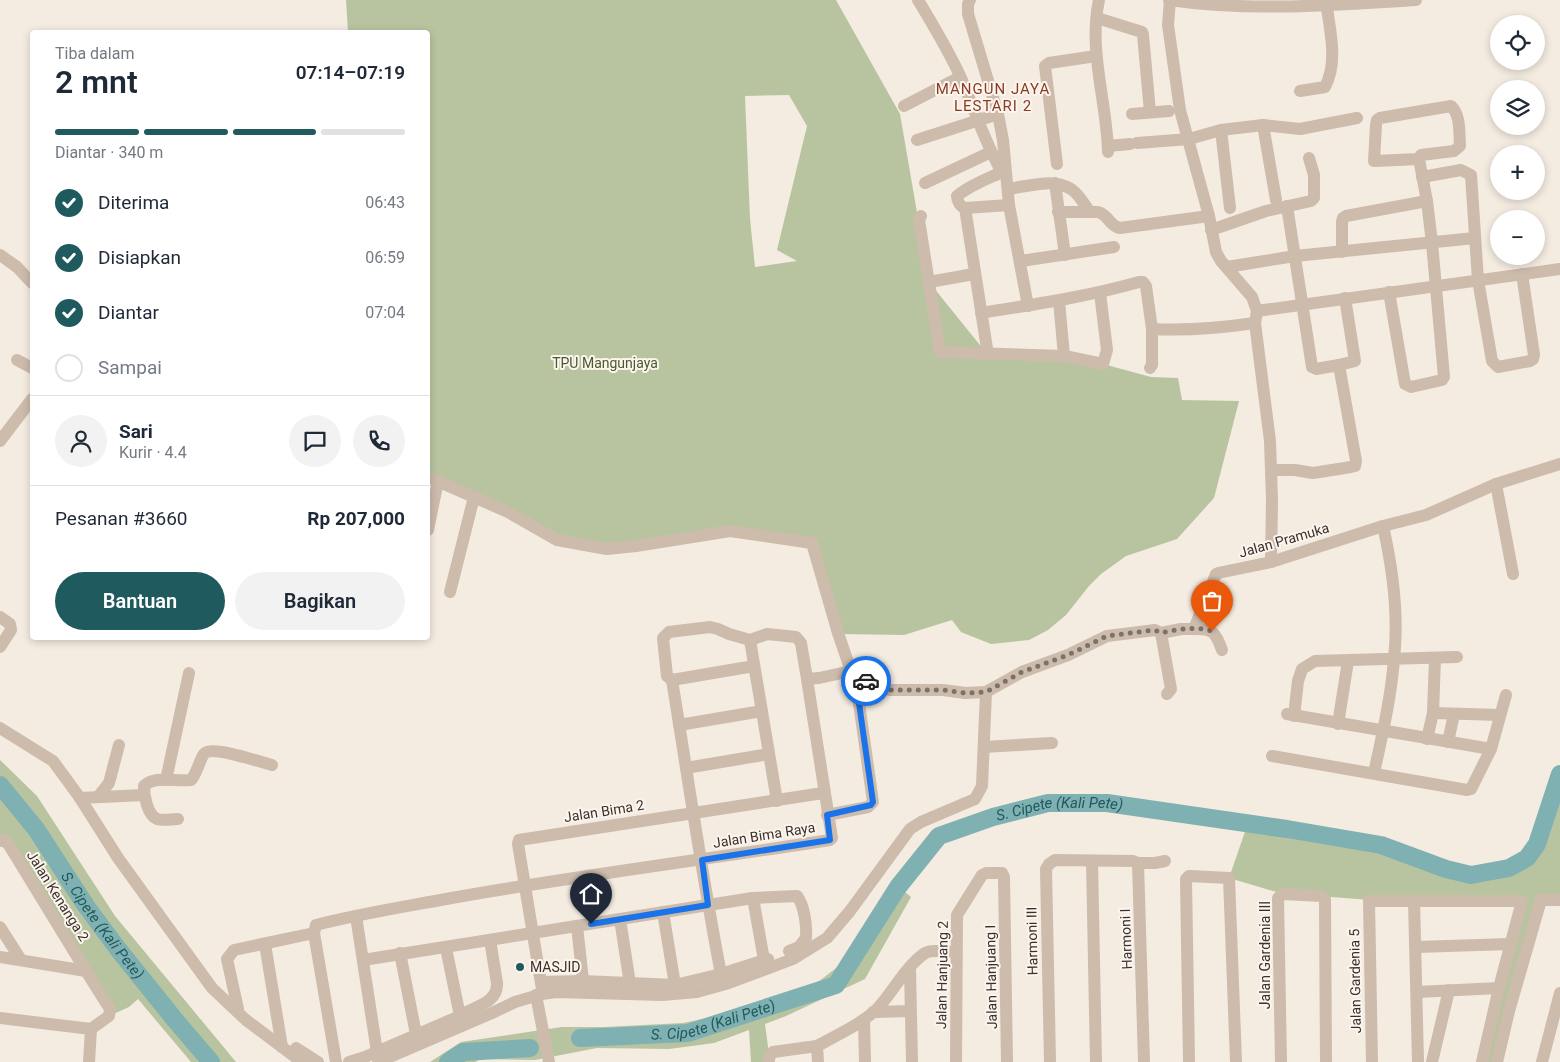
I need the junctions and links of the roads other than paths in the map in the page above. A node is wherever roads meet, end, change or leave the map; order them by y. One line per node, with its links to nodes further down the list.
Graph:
1 (918, 0): 11 (street)
2 (970, 0): 16 (street)
3 (1099, 0): 9 (street)
4 (1169, 0): 6 (street); 22 (street)
5 (1416, 0): 7 (street)
6 (1188, 1): 8 (street)
7 (1326, 2): 8 (street); 12 (street)
8 (1252, 4)
9 (1097, 18): 10 (street); 15 (street)
10 (1096, 56): 22 (street); 27 (street)
11 (960, 77): 13 (street); 19 (street)
12 (1300, 90)
13 (904, 106)
14 (1169, 111): 15 (street)
15 (1150, 112): 17 (street)
16 (998, 114): 19 (street); 29 (street)
17 (1132, 114)
18 (1358, 118): 20 (street)
19 (977, 120): 23 (street); 24 (street)
20 (1263, 125): 21 (street); 33 (street)
21 (1220, 130): 22 (street); 36 (street)
22 (1188, 138): 40 (street)
23 (917, 140)
24 (992, 152): 29 (street); 30 (street)
25 (1310, 158): 33 (street)
26 (1419, 159): 26 (street); 28 (street)
27 (1058, 164)
28 (1422, 177): 32 (street); 42 (street)
29 (1006, 180): 31 (street); 34 (street); 35 (street)
30 (925, 183)
31 (1055, 183): 37 (street); 38 (street)
32 (1427, 201): 43 (street); 45 (street)
33 (1281, 203): 41 (street); 48 (street)
34 (1010, 205): 35 (street); 49 (street)
35 (965, 208): 52 (street)
36 (1230, 208)
37 (1089, 211): 38 (street); 40 (street)
38 (1058, 212): 46 (street)
39 (921, 216): 56 (street)
40 (1209, 216): 41 (street)
41 (1212, 230): 50 (street)
42 (1475, 238): 43 (street); 54 (street)
43 (1432, 243): 45 (street); 57 (street)
44 (1114, 247): 46 (street)
45 (1342, 252): 48 (street)
46 (1065, 254): 49 (street)
47 (0, 255): 55 (street)
48 (1295, 256): 50 (street); 62 (street)
49 (1021, 261): 63 (street)
50 (1227, 267): 65 (street)
51 (1560, 269): 53 (street)
52 (974, 274): 56 (street); 64 (street)
53 (1522, 274): 54 (street); 54 (street)
54 (1478, 280): 57 (street)
55 (30, 281)
56 (929, 282): 67 (street)
57 (1435, 286): 58 (street); 58 (street)
58 (1389, 292): 60 (street)
59 (1100, 293): 61 (street); 66 (street); 68 (street)
60 (1346, 298): 62 (street); 70 (street)
61 (1059, 301): 63 (street); 68 (street)
62 (1302, 303): 65 (street); 70 (street)
63 (1028, 306): 64 (street)
64 (981, 313): 67 (street)
65 (1256, 317): 66 (street); 76 (street)
66 (1152, 329): 72 (street)
67 (988, 355): 68 (street)
68 (1064, 356)
69 (16, 360): 71 (street)
70 (1339, 365): 76 (street)
71 (30, 367)
72 (1150, 368)
73 (30, 401): 74 (street)
74 (0, 441)
75 (1560, 464): 78 (street, Jalan Pramuka)
76 (1271, 470): 82 (street)
77 (433, 479): 79 (street); 80 (street)
78 (1496, 484): 81 (street, Jalan Pramuka); 83 (street)
79 (474, 497): 84 (street); 97 (street)
80 (430, 510)
81 (1383, 526): 82 (street, Jalan Pramuka); 93 (street)
82 (1271, 562): 86 (street, Jalan Pramuka)
83 (1513, 574)
84 (450, 592)
85 (0, 617): 89 (street)
86 (1194, 628): 87 (street); 90 (street)
87 (1161, 633): 100 (street); 101 (street)
88 (750, 640): 95 (street); 98 (street, Jalan Bima Raya); 99 (street)
89 (0, 647)
90 (1222, 650)
91 (1456, 657): 92 (street)
92 (1436, 658): 93 (street); 104 (street)
93 (1394, 659): 94 (street); 110 (street)
94 (1348, 661): 107 (street); 107 (street)
95 (754, 666): 99 (street); 103 (street)
96 (189, 673): 122 (street)
97 (853, 673): 98 (street); 100 (street); 129 (street)
98 (807, 679): 123 (street, Jalan Bima Raya)
99 (672, 680): 108 (street)
100 (986, 692): 115 (street)
101 (1167, 694)
102 (1506, 695): 106 (street)
103 (762, 712): 108 (street); 117 (street)
104 (1433, 713): 105 (street); 111 (street)
105 (1454, 714): 106 (street); 112 (street)
106 (1500, 715): 116 (street)
107 (1338, 724): 110 (street)
108 (679, 725): 120 (street)
109 (0, 728): 126 (street)
110 (1383, 731): 111 (street); 121 (street)
111 (1427, 739): 112 (street)
112 (1448, 742): 116 (street)
113 (1052, 743): 115 (street)
114 (119, 744): 125 (street)
115 (984, 747): 167 (street)
116 (1491, 749): 121 (street)
117 (769, 754): 120 (street); 127 (street)
118 (1272, 756): 121 (street)
119 (272, 765): 122 (street)
120 (686, 768): 128 (street)
121 (1374, 773)
122 (166, 780): 124 (street)
123 (824, 794): 127 (street, Jalan Bima 2); 129 (street, Jalan Bima Raya)
124 (144, 796): 125 (street); 130 (street)
125 (98, 797): 126 (street)
126 (80, 798): 171 (street)
127 (777, 801): 128 (street, Jalan Bima 2)
128 (693, 813): 132 (street); 136 (street, Jalan Bima 2)
129 (827, 815): 132 (street, Jalan Bima Raya)
130 (178, 819)
131 (0, 841): 161 (street, Jalan Kenanga 2)
132 (702, 860): 136 (street, Jalan Bima Raya); 141 (street)
133 (1092, 861): 135 (street); 193 (street, Harmoni III); 194 (street)
134 (1165, 861): 135 (street)
135 (1138, 863): 195 (street, Harmoni I)
136 (526, 885): 143 (street, Jalan Bima Raya); 148 (street)
137 (1005, 892): 154 (street, Jalan Hanjuang 2); 192 (street, Jalan Hanjuang I)
138 (753, 898): 141 (street); 159 (street); 159 (street)
139 (1560, 900): 204 (street)
140 (1414, 901): 151 (street); 152 (street); 200 (street, Jalan Gardenia 5)
141 (708, 905): 142 (street); 162 (street)
142 (663, 912): 144 (street); 165 (street)
143 (356, 916): 147 (street, Jalan Bima Raya); 158 (street)
144 (620, 919): 145 (street); 164 (street)
145 (577, 926): 148 (street); 163 (street)
146 (0, 927): 157 (street)
147 (314, 933): 150 (street); 184 (street)
148 (533, 933): 149 (street); 167 (street)
149 (490, 940): 153 (street); 173 (street)
150 (265, 944): 171 (street); 178 (street)
151 (1510, 944): 152 (street); 166 (street)
152 (1416, 946): 169 (street)
153 (446, 948): 155 (street); 173 (street)
154 (956, 952): 160 (street); 191 (street, Jalan Hanjuang 2)
155 (400, 954): 158 (street); 177 (street)
156 (0, 956): 157 (street)
157 (21, 960): 161 (street)
158 (363, 960): 180 (street)
159 (764, 960): 162 (street)
160 (910, 969): 172 (street); 174 (street)
161 (86, 971): 176 (street, Jalan Kenanga 2)
162 (721, 974): 165 (street)
163 (583, 981): 164 (street); 167 (street)
164 (630, 984): 165 (street)
165 (675, 985)
166 (1499, 988): 168 (street); 203 (street)
167 (540, 990): 180 (street); 186 (street)
168 (1449, 990): 169 (street); 202 (street)
169 (1418, 992): 201 (street)
170 (1560, 993): 205 (street)
171 (238, 1010): 178 (street)
172 (910, 1011): 174 (street); 190 (street)
173 (460, 1016): 177 (street)
174 (868, 1016): 179 (street); 189 (street)
175 (0, 1018): 176 (street)
176 (91, 1029): 181 (street)
177 (416, 1034): 180 (street)
178 (282, 1042): 182 (street); 183 (street)
179 (817, 1046): 187 (street); 188 (street)
180 (377, 1057): 185 (street)
181 (89, 1062)
182 (302, 1062)
183 (318, 1062)
184 (336, 1062)
185 (349, 1062)
186 (549, 1062)
187 (770, 1062)
188 (818, 1062)
189 (865, 1062)
190 (912, 1062)
191 (956, 1062)
192 (1007, 1062)
193 (1050, 1062)
194 (1096, 1062)
195 (1144, 1062)
196 (1189, 1062): 197 (street)
197 (1236, 1062)
198 (1281, 1062): 199 (street, Jalan Gardenia III)
199 (1326, 1062)
200 (1372, 1062)
201 (1418, 1062)
202 (1432, 1062)
203 (1482, 1062)
204 (1496, 1062)
205 (1542, 1062)

